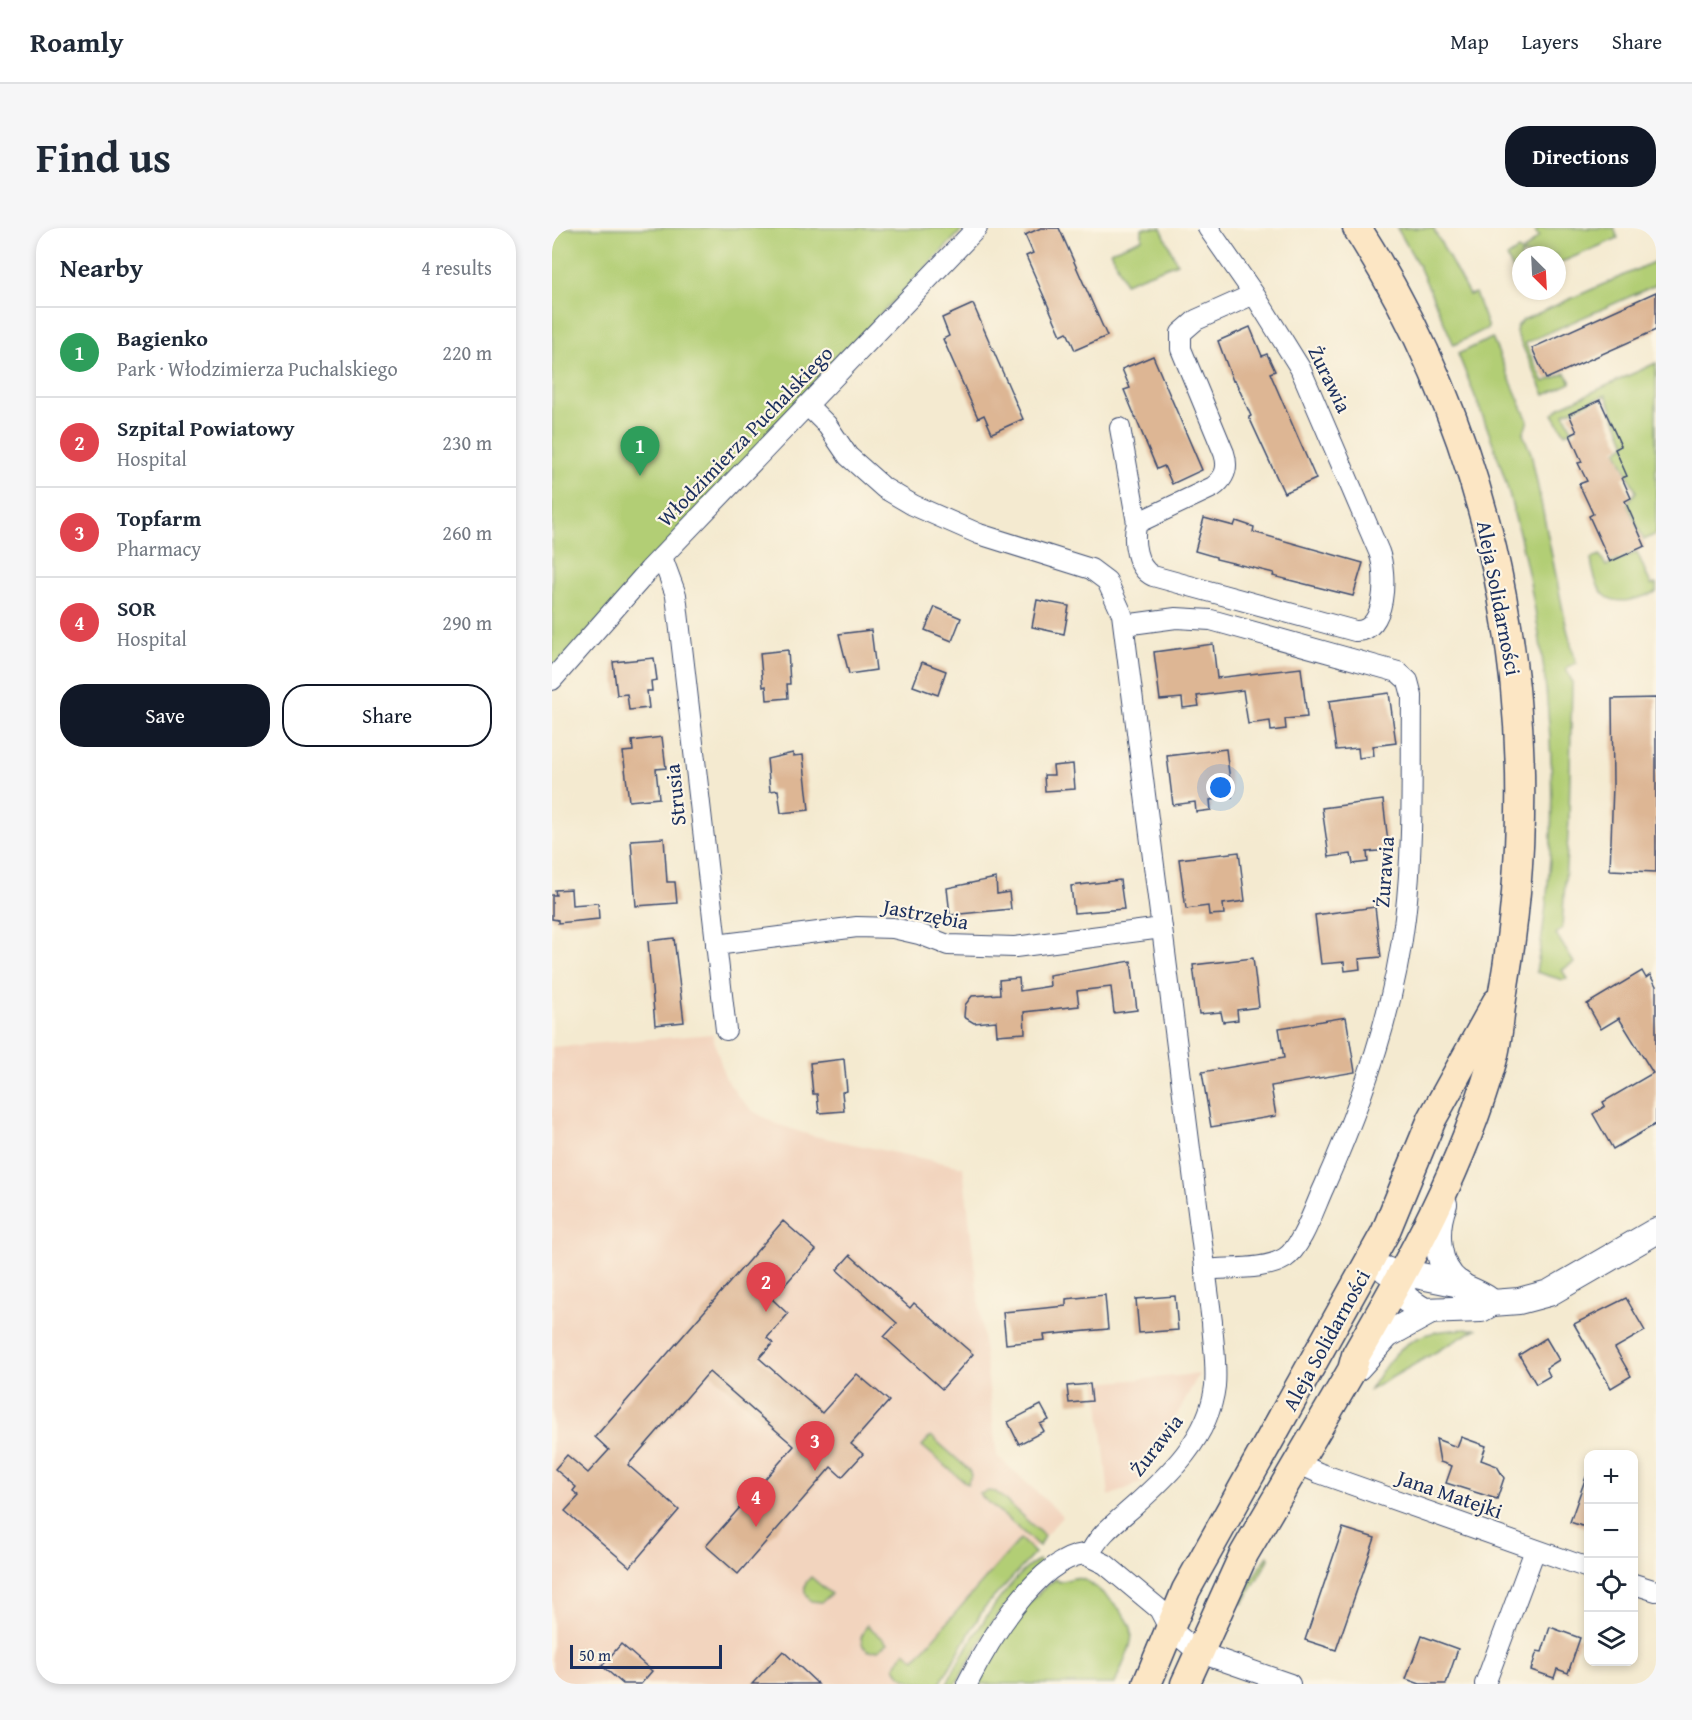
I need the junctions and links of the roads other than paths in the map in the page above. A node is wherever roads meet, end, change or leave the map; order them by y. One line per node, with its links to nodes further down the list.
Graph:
1 (976, 228): 5 (street, Włodzimierza Puchalskiego)
2 (1208, 228): 4 (street, Żurawia)
3 (1357, 228): 13 (main road, Aleja Solidarności)
4 (1254, 294): 7 (street); 7 (street, Żurawia)
5 (808, 406): 8 (street, Włodzimierza Puchalskiego); 9 (street, Żurawia)
6 (1120, 428): 7 (street, Żurawia)
7 (1137, 523)
8 (663, 556): 10 (street, Włodzimierza Puchalskiego); 12 (street, Strusia)
9 (1124, 625): 11 (street, Żurawia); 18 (street, Żurawia)
10 (552, 680)
11 (1162, 928): 12 (street, Jastrzębia); 18 (street, Żurawia)
12 (716, 945): 14 (street, Strusia)
13 (1502, 994): 15 (main road, Aleja Solidarności); 17 (main road, Aleja Solidarności)
14 (726, 1030)
15 (1449, 1177): 19 (main road, Aleja Solidarności); 20 (street)
16 (1656, 1232): 21 (street)
17 (1370, 1261): 19 (street); 30 (main road, Aleja Solidarności)
18 (1204, 1270): 26 (street, Żurawia)
19 (1398, 1276): 20 (street); 22 (street); 23 (main road, Aleja Solidarności)
20 (1460, 1284): 21 (street)
21 (1492, 1303): 22 (street)
22 (1430, 1312): 23 (street)
23 (1352, 1370): 24 (main road, Aleja Solidarności)
24 (1297, 1463): 25 (street, Jana Matejki); 31 (main road, Aleja Solidarności)
25 (1535, 1550): 27 (street, Jana Matejki); 36 (street)
26 (1089, 1556): 30 (street); 32 (street)
27 (1584, 1567)
28 (1638, 1585): 29 (street)
29 (1656, 1591)
30 (1169, 1628): 31 (street); 33 (main road, Aleja Solidarności)
31 (1198, 1652): 34 (main road, Aleja Solidarności); 35 (street)
32 (967, 1684)
33 (1147, 1684)
34 (1185, 1684)
35 (1290, 1684)
36 (1485, 1684)

